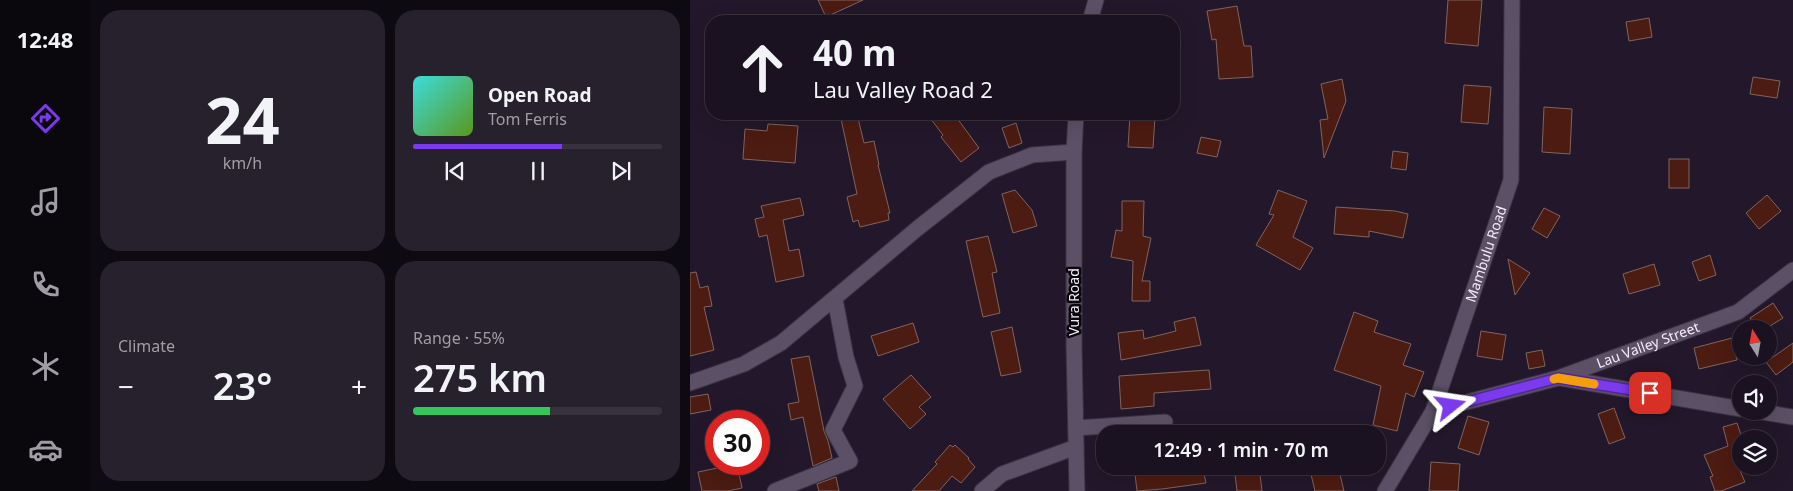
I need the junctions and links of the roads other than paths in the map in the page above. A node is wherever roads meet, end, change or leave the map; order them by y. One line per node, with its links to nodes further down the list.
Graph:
1 (1096, 0): 3 (street)
2 (1512, 0): 11 (street, Mambulu Road)
3 (1092, 15)
4 (1076, 120): 5 (street, Vura Road)
5 (1074, 152): 7 (street); 15 (street, Vura Road)
6 (1793, 270): 8 (street, Lau Valley Street)
7 (834, 299): 9 (street); 17 (street)
8 (1558, 378): 10 (street); 11 (street, Lau Valley Street)
9 (690, 383)
10 (1732, 407)
11 (1433, 411): 20 (street, Mambulu Road)
12 (1777, 415): 13 (street)
13 (1793, 418)
14 (1165, 422): 15 (street)
15 (1076, 428): 16 (street, Vura Road)
16 (1076, 447): 18 (street); 19 (street, Vura Road)
17 (775, 491)
18 (982, 491)
19 (1077, 491)
20 (1384, 491)

